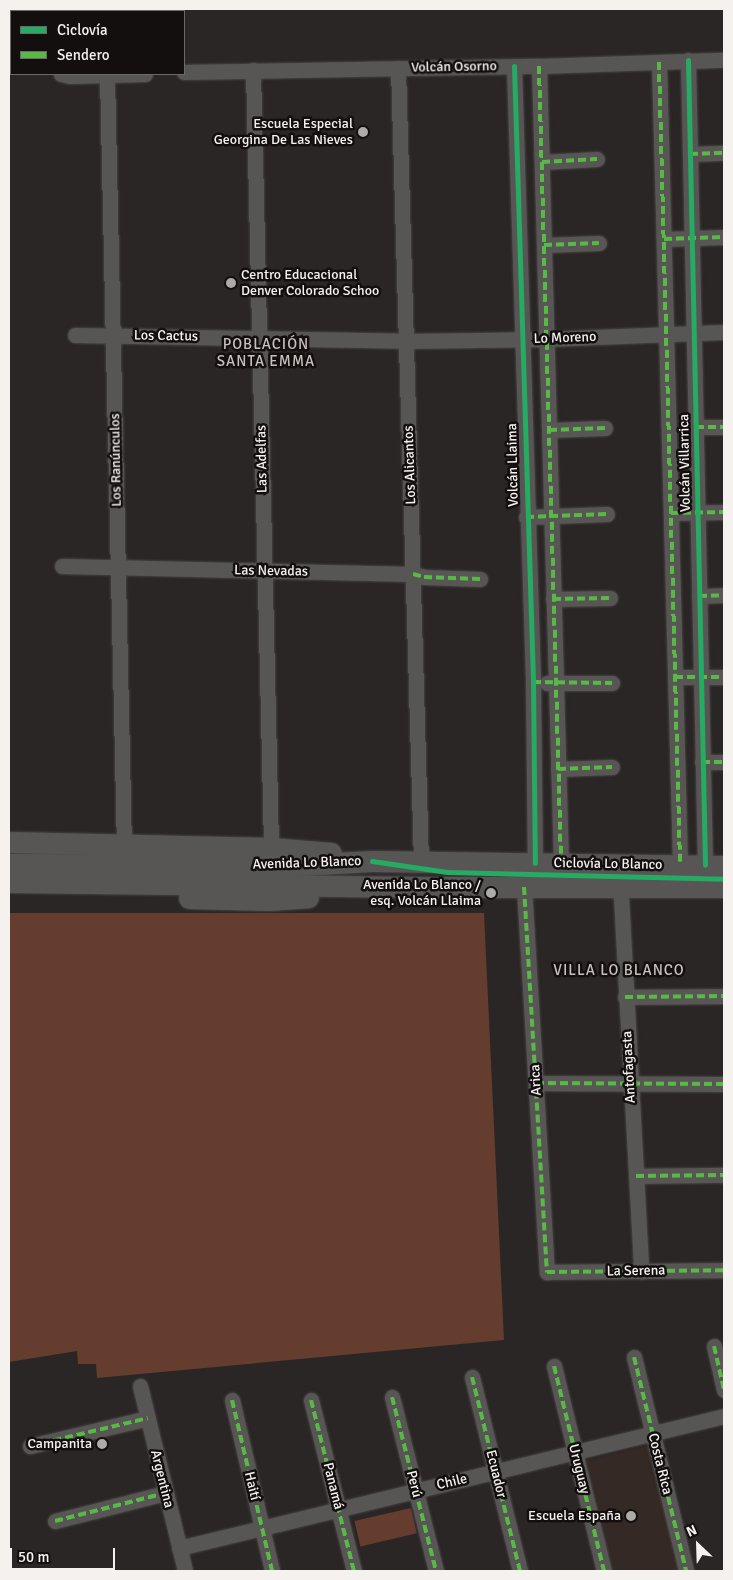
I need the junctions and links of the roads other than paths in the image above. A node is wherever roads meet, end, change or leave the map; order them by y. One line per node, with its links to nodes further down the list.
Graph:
1 (688, 60): 2 (street, Volcán Osorno); 3 (street, Volcán Osorno); 12 (street, Volcán Villarrica)
2 (724, 60)
3 (660, 62): 5 (street, Volcán Osorno); 17 (street, Volcán Villarrica)
4 (514, 66): 5 (street, Volcán Osorno); 6 (street, Volcán Osorno); 26 (street, Volcán Llaima)
5 (539, 66): 14 (street)
6 (398, 68): 7 (street, Volcán Osorno); 28 (street, Los Alicantos)
7 (253, 70): 8 (street, Volcán Osorno); 25 (street, Las Adelfas)
8 (185, 72)
9 (66, 75): 10 (street)
10 (107, 75): 24 (street, Los Ranúnculos)
11 (724, 153): 12 (street)
12 (690, 154): 16 (street, Volcán Villarrica)
13 (597, 160): 14 (street)
14 (542, 162): 19 (street)
15 (724, 237): 16 (street)
16 (692, 238): 17 (street); 21 (street, Volcán Villarrica)
17 (664, 239): 22 (street, Volcán Villarrica)
18 (599, 243): 19 (street)
19 (544, 245): 27 (street)
20 (724, 332): 21 (street, Lo Moreno)
21 (694, 333): 22 (street, Lo Moreno); 29 (street, Volcán Villarrica)
22 (666, 334): 27 (street, Lo Moreno); 34 (street, Volcán Villarrica)
23 (75, 335): 24 (street, Los Cactus)
24 (114, 336): 25 (street, Los Cactus); 40 (street, Los Ranúnculos)
25 (259, 338): 28 (street, Los Cactus); 41 (street, Las Adelfas)
26 (522, 339): 27 (street, Lo Moreno); 28 (street, Lo Moreno); 38 (street, Volcán Llaima)
27 (546, 339): 32 (street)
28 (406, 341): 42 (street, Los Alicantos)
29 (696, 427): 30 (street); 35 (street, Volcán Villarrica)
30 (724, 427)
31 (605, 428): 32 (street)
32 (549, 430): 37 (street)
33 (724, 512): 35 (street)
34 (671, 513): 35 (street); 48 (street, Volcán Villarrica)
35 (698, 513): 45 (street, Volcán Villarrica)
36 (607, 514): 37 (street)
37 (552, 516): 38 (street); 47 (street)
38 (526, 517): 51 (street, Volcán Llaima)
39 (62, 566): 40 (street, Las Nevadas)
40 (118, 567): 41 (street, Las Nevadas); 65 (street, Los Ranúnculos)
41 (264, 571): 42 (street, Las Nevadas); 59 (street, Las Adelfas)
42 (413, 574): 43 (street, Las Nevadas); 61 (street, Los Alicantos)
43 (480, 578)
44 (724, 595): 45 (street)
45 (699, 596): 49 (street, Volcán Villarrica)
46 (610, 598): 47 (street)
47 (553, 599): 52 (street)
48 (675, 677): 49 (street); 67 (street, Volcán Villarrica)
49 (701, 677): 50 (street); 54 (street, Volcán Villarrica)
50 (724, 677)
51 (532, 682): 52 (street); 62 (street, Volcán Llaima)
52 (556, 683): 53 (street); 56 (street)
53 (612, 683)
54 (702, 762): 55 (street); 68 (street, Volcán Villarrica)
55 (724, 762)
56 (558, 768): 57 (street); 63 (street)
57 (612, 768)
58 (9, 842): 65 (main road)
59 (271, 848): 60 (main road); 65 (main road)
60 (372, 861): 61 (main road, Avenida Lo Blanco); 65 (main road, Avenida Lo Blanco)
61 (421, 862): 62 (main road, Avenida Lo Blanco)
62 (535, 863): 63 (main road, Avenida Lo Blanco)
63 (560, 863): 66 (main road, Avenida Lo Blanco)
64 (9, 864): 65 (main road, Avenida Lo Blanco)
65 (126, 864): 69 (main road, Avenida Lo Blanco); 70 (main road, Avenida Lo Blanco)
66 (620, 864): 67 (main road, Avenida Lo Blanco); 72 (street, Antofagasta)
67 (680, 864): 68 (main road, Avenida Lo Blanco)
68 (714, 865)
69 (9, 882)
70 (373, 885): 71 (main road, Avenida Lo Blanco); 74 (main road)
71 (524, 887): 72 (main road, Avenida Lo Blanco); 77 (street, Arica)
72 (620, 887): 73 (main road, Avenida Lo Blanco); 76 (street, Antofagasta)
73 (724, 887)
74 (9, 893)
75 (724, 996): 76 (street)
76 (625, 997): 79 (street, Antofagasta)
77 (536, 1084): 79 (street); 84 (street, Arica)
78 (724, 1084): 79 (street)
79 (630, 1085): 81 (street, Antofagasta)
80 (724, 1175): 81 (street)
81 (636, 1176): 83 (street, Antofagasta)
82 (724, 1270): 83 (street, La Serena)
83 (641, 1271): 84 (street, La Serena)
84 (548, 1272)
85 (714, 1346): 90 (street)
86 (634, 1357): 96 (street, Costa Rica)
87 (554, 1366): 98 (street, Uruguay)
88 (472, 1377): 99 (street, Ecuador)
89 (140, 1386): 95 (street, Argentina)
90 (724, 1390)
91 (392, 1397): 100 (street, Perú)
92 (232, 1400): 104 (street, Haití)
93 (311, 1400): 102 (street, Panamá)
94 (724, 1416): 96 (street, Chile)
95 (148, 1418): 97 (street); 101 (street, Argentina)
96 (652, 1434): 98 (street, Chile); 112 (street, Costa Rica)
97 (30, 1446)
98 (575, 1453): 99 (street, Chile); 111 (street, Uruguay)
99 (495, 1472): 100 (street, Chile); 110 (street, Ecuador)
100 (415, 1490): 102 (street, Chile); 109 (street, Perú)
101 (166, 1493): 103 (street); 105 (street, Argentina)
102 (338, 1509): 104 (street, Chile); 108 (street, Panamá)
103 (55, 1521)
104 (262, 1528): 105 (street, Chile); 107 (street, Haití)
105 (179, 1548): 106 (street, Argentina)
106 (185, 1571)
107 (272, 1571)
108 (354, 1571)
109 (436, 1571)
110 (520, 1571)
111 (604, 1571)
112 (686, 1571)

